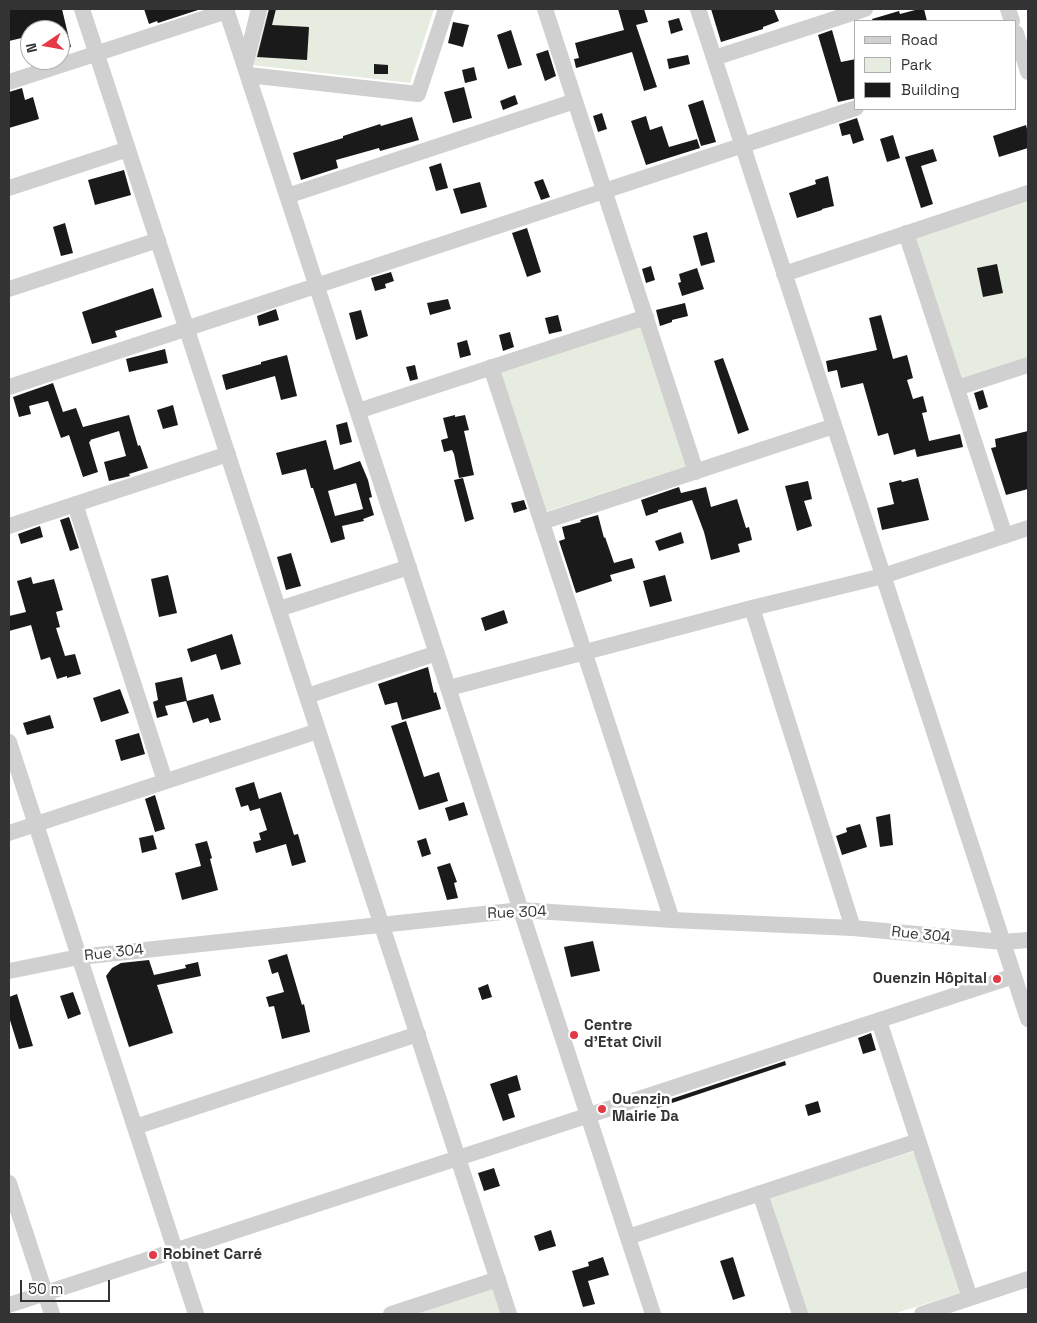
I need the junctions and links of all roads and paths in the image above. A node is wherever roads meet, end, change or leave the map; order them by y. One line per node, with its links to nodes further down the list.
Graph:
1 (82, 9): 10 (street)
2 (259, 9): 12 (street)
3 (446, 9): 12 (street)
4 (545, 9): 15 (street)
5 (698, 9): 11 (street)
6 (865, 9): 11 (street)
7 (226, 10): 10 (street); 12 (street)
8 (1017, 36): 9 (street)
9 (1022, 53): 13 (street)
10 (97, 54): 14 (street); 18 (street)
11 (714, 58): 17 (street)
12 (246, 70): 22 (street)
13 (1028, 72)
14 (9, 82)
15 (575, 101): 20 (street); 22 (street)
16 (854, 109): 17 (street)
17 (742, 145): 20 (street); 25 (street)
18 (128, 149): 19 (street); 24 (street)
19 (9, 188)
20 (604, 191): 26 (street); 28 (street)
21 (1028, 193): 23 (street)
22 (287, 196): 26 (street)
23 (906, 233): 25 (street); 33 (street)
24 (158, 240): 27 (street); 29 (street)
25 (784, 274): 35 (street)
26 (317, 285): 29 (street); 34 (street)
27 (9, 290)
28 (646, 316): 31 (street); 37 (street)
29 (186, 328): 32 (street); 36 (street)
30 (1028, 365): 33 (street)
31 (491, 367): 34 (street); 39 (street)
32 (9, 386)
33 (957, 388): 42 (street)
34 (358, 411): 43 (street)
35 (834, 426): 37 (street); 44 (street)
36 (228, 454): 38 (street); 46 (street)
37 (696, 472): 39 (street)
38 (75, 504): 40 (street); 53 (street)
39 (542, 522): 47 (street)
40 (9, 526)
41 (1028, 528): 42 (street)
42 (1006, 536): 44 (street)
43 (409, 567): 46 (street); 48 (street)
44 (883, 576): 45 (street); 61 (street)
45 (752, 608): 47 (street); 59 (street)
46 (279, 609): 50 (street)
47 (584, 653): 49 (street); 57 (street)
48 (437, 654): 49 (street); 50 (street)
49 (448, 688): 56 (street)
50 (307, 696): 51 (street)
51 (318, 731): 53 (street); 58 (street)
52 (9, 742): 54 (street)
53 (165, 781): 54 (street)
54 (36, 824): 55 (street); 62 (street)
55 (9, 833)
56 (521, 910): 57 (street, Rue 304); 58 (street, Rue 304); 68 (street)
57 (672, 920): 59 (street, Rue 304)
58 (382, 925): 62 (street, Rue 304); 67 (street)
59 (853, 928): 61 (street, Rue 304)
60 (1028, 940): 61 (street, Rue 304)
61 (1003, 942): 64 (street)
62 (79, 956): 63 (street, Rue 304); 69 (street)
63 (9, 971)
64 (1014, 976): 65 (street); 66 (street)
65 (1028, 1019)
66 (879, 1021): 68 (street); 70 (street)
67 (418, 1034): 69 (street); 71 (street)
68 (588, 1116): 71 (street); 74 (street)
69 (135, 1127): 75 (street)
70 (918, 1141): 73 (street); 79 (street)
71 (458, 1158): 75 (street); 76 (street)
72 (9, 1183): 78 (street)
73 (760, 1193): 74 (street); 86 (street)
74 (628, 1237): 85 (street)
75 (175, 1251): 78 (street); 82 (street)
76 (498, 1279): 83 (street); 84 (street)
77 (1028, 1279): 79 (street)
78 (45, 1293): 80 (street); 81 (street)
79 (970, 1298): 87 (street)
80 (9, 1305)
81 (52, 1314)
82 (196, 1314)
83 (392, 1314)
84 (509, 1314)
85 (654, 1314)
86 (800, 1314)
87 (922, 1314)

